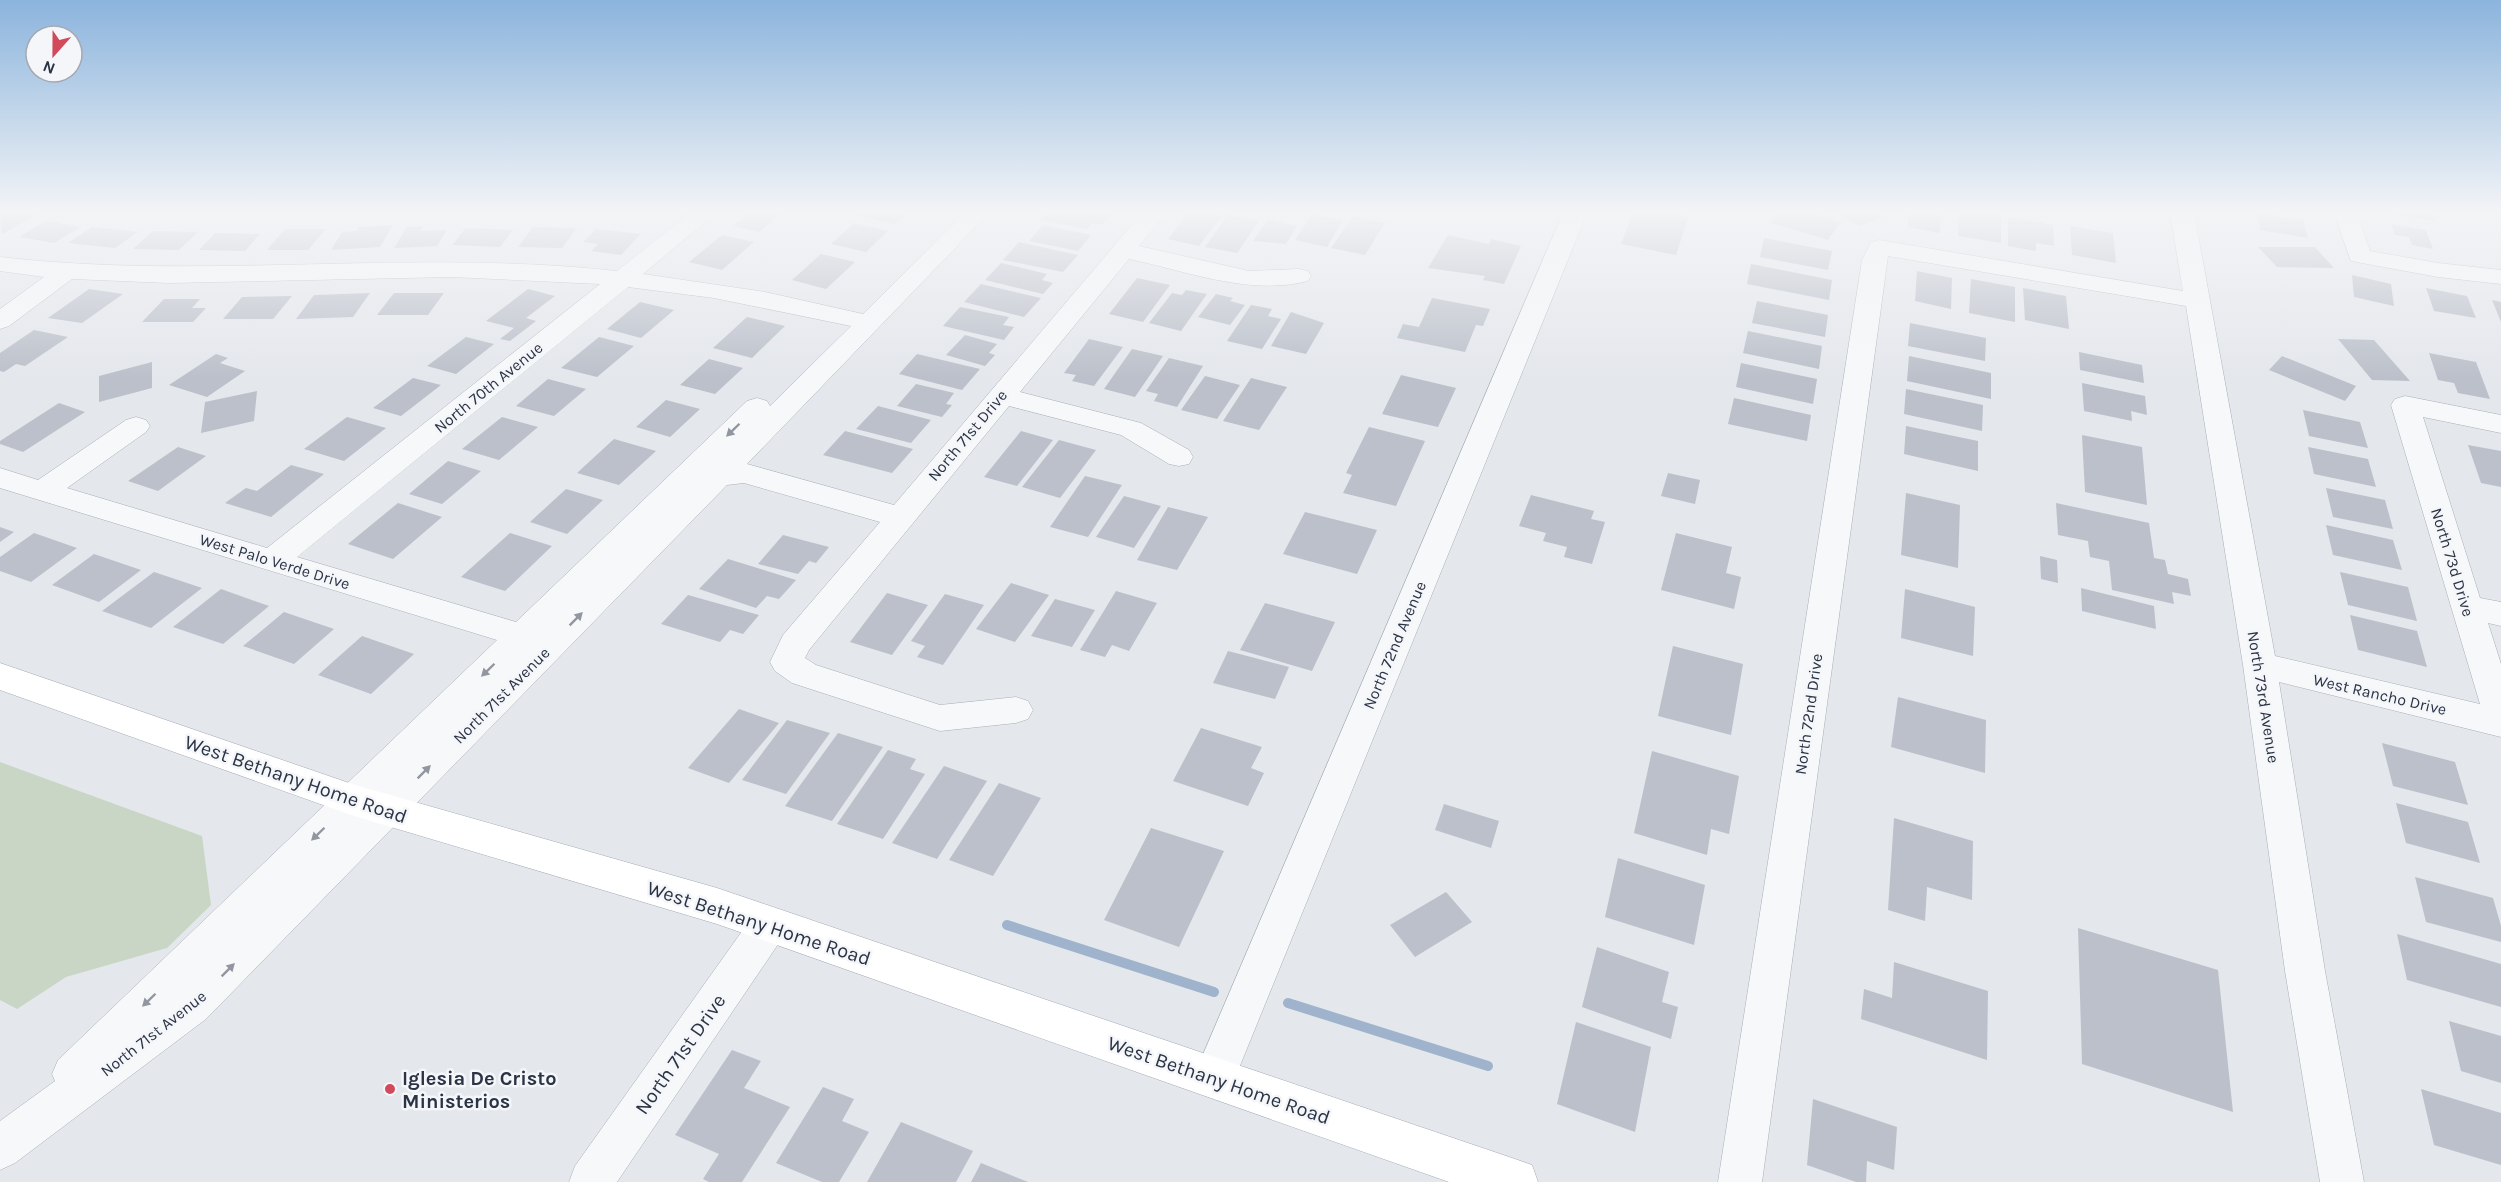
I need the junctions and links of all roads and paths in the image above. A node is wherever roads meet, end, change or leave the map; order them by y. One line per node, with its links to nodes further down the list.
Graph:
1 (40, 268): 12 (street)
2 (635, 268): 15 (street, North 70th Avenue)
3 (905, 268): 18 (street, North 71st Avenue)
4 (917, 268): 18 (street, North 71st Avenue)
5 (1108, 268): 19 (street, North 71st Drive)
6 (1205, 268): 13 (street)
7 (1552, 268): 38 (street, North 72nd Avenue)
8 (1873, 268): 42 (street, North 72nd Drive)
9 (2004, 268): 16 (street, North 72nd Drive)
10 (2192, 268): 16 (street, North 73rd Avenue)
11 (2442, 268): 14 (street)
12 (67, 271): 15 (street); 17 (street)
13 (1299, 276)
14 (2501, 277)
15 (623, 278): 18 (street); 27 (street, North 70th Avenue)
16 (2198, 301): 31 (street, North 73rd Avenue)
17 (0, 321)
18 (859, 321): 23 (street, North 71st Avenue)
19 (1001, 395): 22 (street); 26 (street, North 71st Drive)
20 (2501, 424): 28 (street, North 73d Drive)
21 (136, 426): 25 (street)
22 (1179, 457)
23 (706, 472): 26 (street); 30 (street, North 71st Avenue)
24 (0, 478): 25 (street, West Palo Verde Drive)
25 (42, 491): 27 (street, West Palo Verde Drive)
26 (893, 525): 33 (street, North 71st Drive)
27 (272, 560): 30 (street, West Palo Verde Drive)
28 (2466, 607): 29 (street); 34 (street, North 73d Drive)
29 (2501, 614)
30 (537, 640): 36 (street, North 71st Avenue)
31 (2260, 665): 35 (street, West Rancho Drive); 43 (street, North 73rd Avenue)
32 (0, 676): 36 (main road, West Bethany Home Road)
33 (1016, 710)
34 (2501, 718)
35 (2501, 723)
36 (370, 805): 37 (main road, West Bethany Home Road); 39 (street, North 71st Avenue)
37 (769, 925): 38 (main road, West Bethany Home Road); 40 (street, North 71st Drive)
38 (1214, 1078): 41 (main road, West Bethany Home Road)
39 (0, 1147)
40 (591, 1182)
41 (1515, 1182)
42 (1740, 1182)
43 (2342, 1182)

